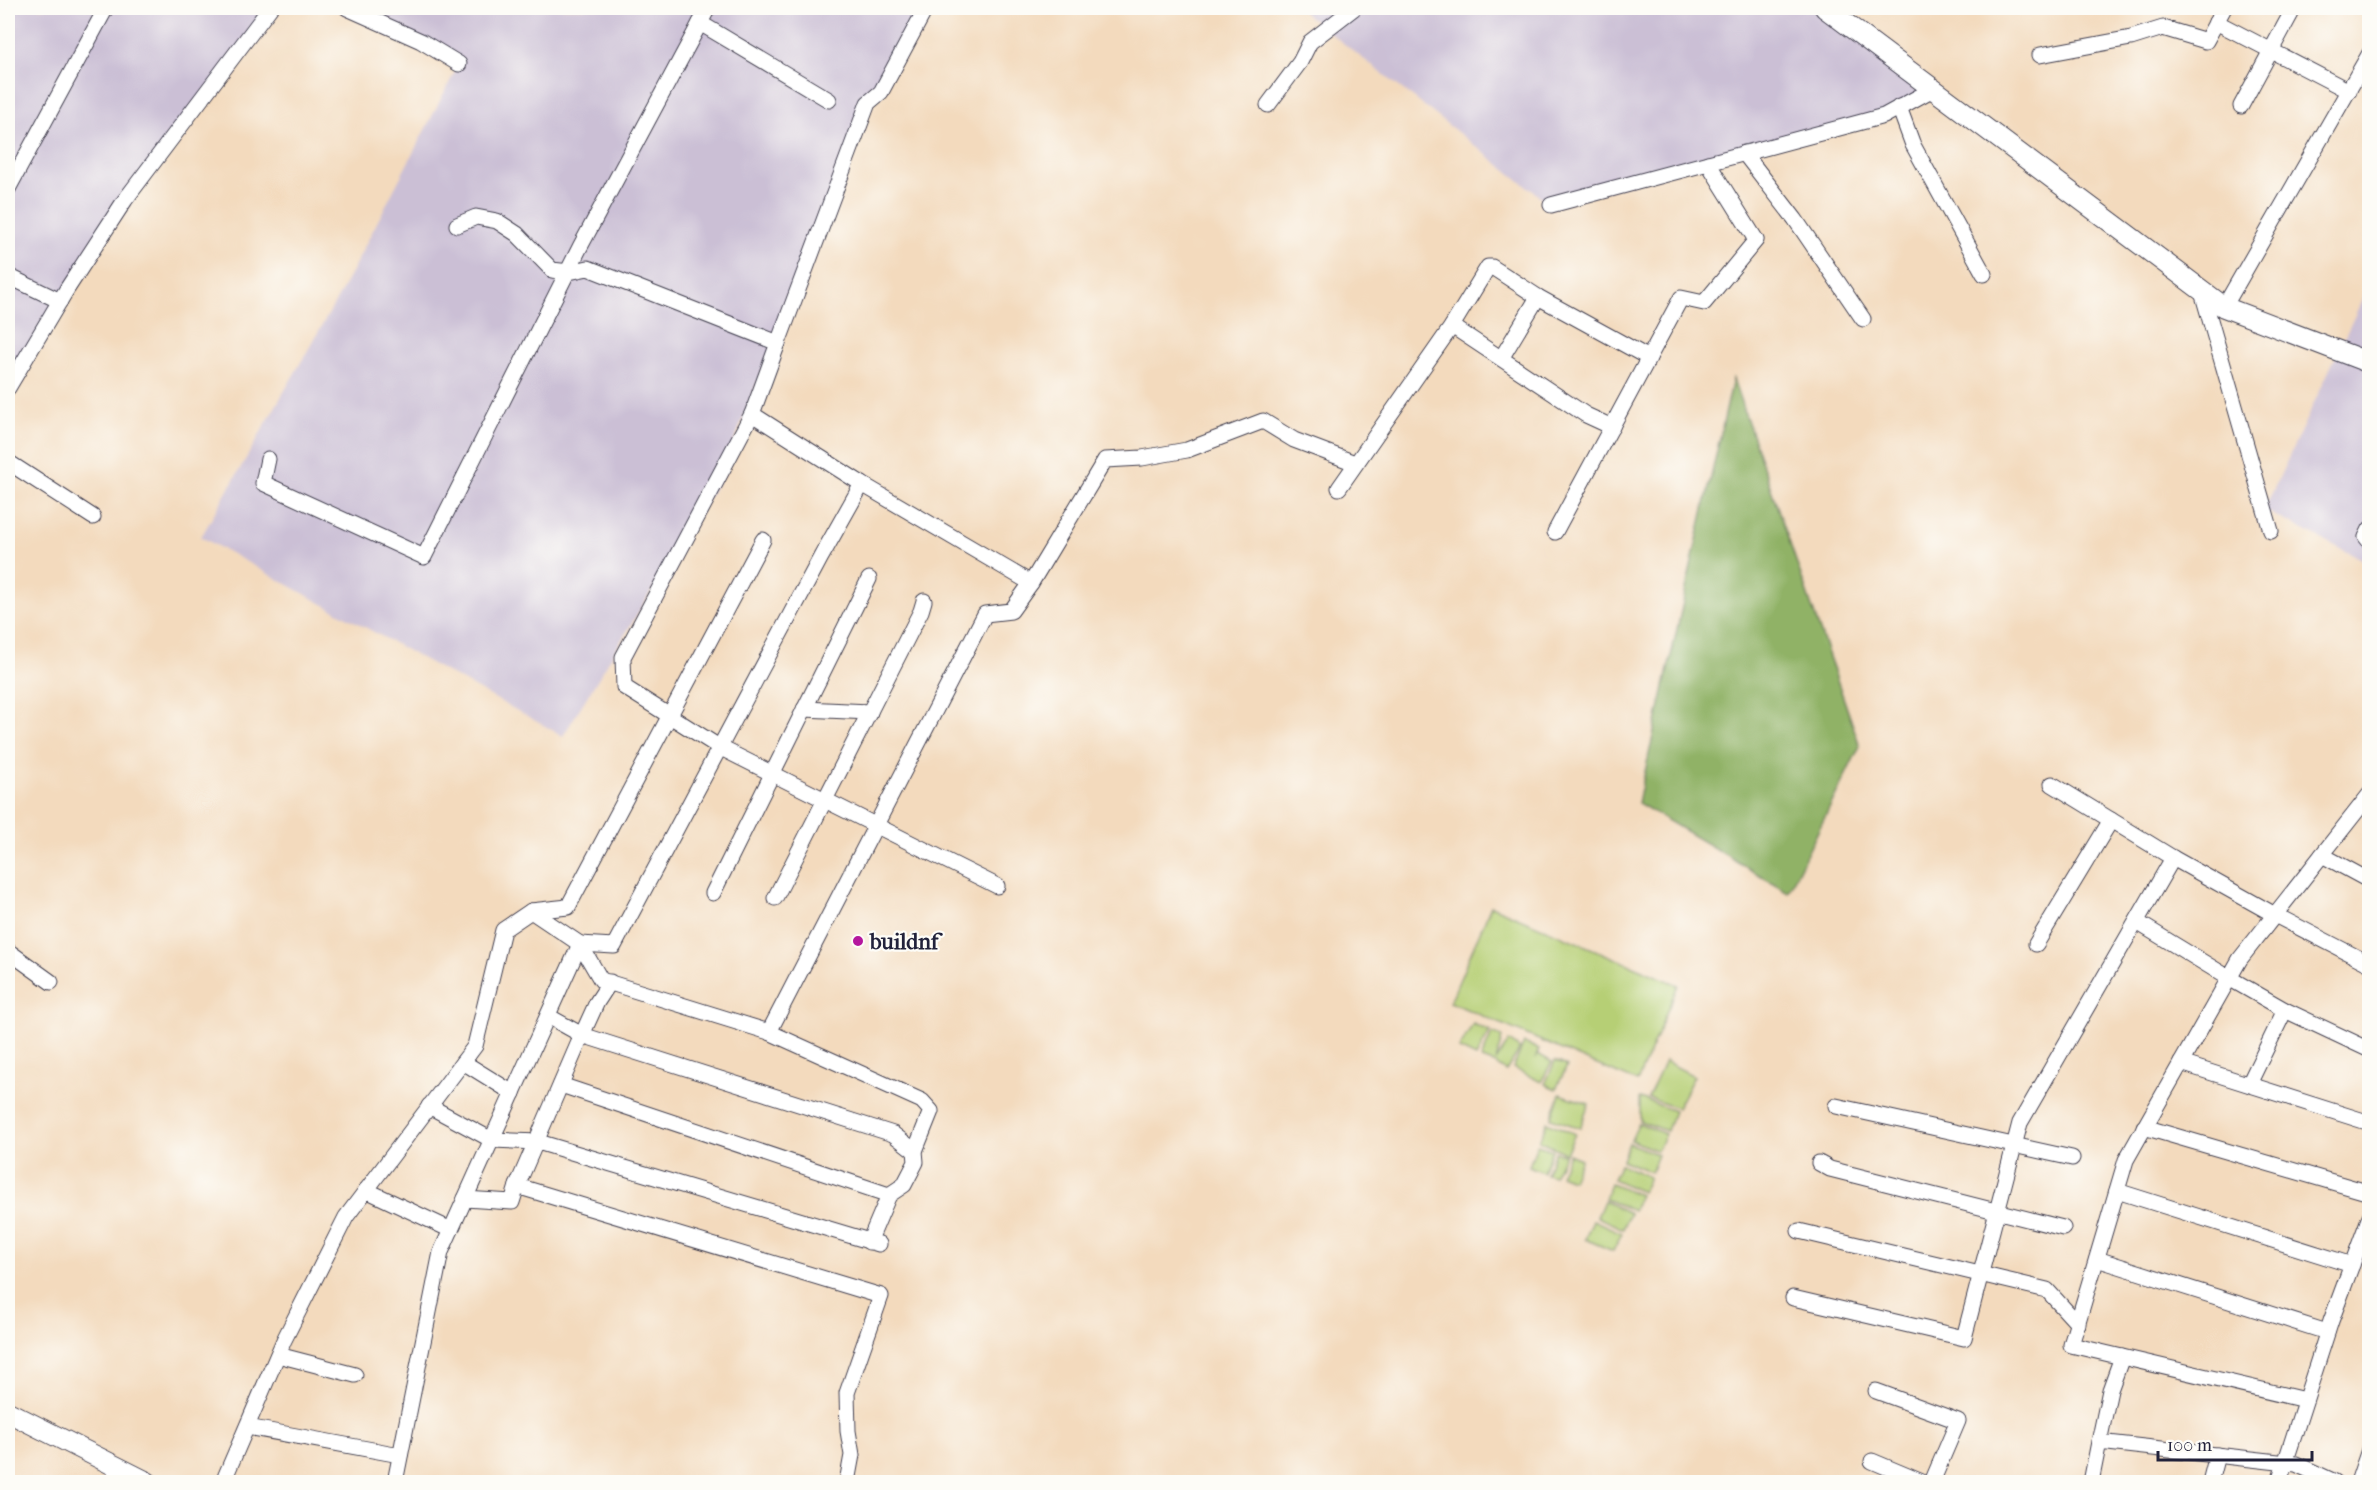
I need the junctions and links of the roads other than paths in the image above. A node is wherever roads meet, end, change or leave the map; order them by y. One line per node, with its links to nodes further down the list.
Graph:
1 (106, 8): 24 (street)
2 (270, 8): 32 (street)
3 (347, 8): 15 (street)
4 (708, 8): 10 (street)
5 (926, 8): 36 (street)
6 (1354, 8): 19 (street)
7 (1825, 8): 16 (main road)
8 (2224, 8): 11 (street)
9 (2294, 8): 12 (street)
10 (700, 22): 18 (street); 27 (street)
11 (2216, 22): 12 (street); 14 (street)
12 (2270, 49): 17 (street); 20 (street)
13 (2370, 53): 17 (street)
14 (2040, 55)
15 (459, 64)
16 (1933, 89): 21 (street); 30 (main road)
17 (2349, 91): 33 (street)
18 (829, 100)
19 (1268, 105)
20 (2241, 106)
21 (1899, 107): 22 (street); 28 (street)
22 (1744, 153): 23 (street); 34 (street)
23 (1708, 163): 25 (street); 38 (street)
24 (8, 189)
25 (1551, 205)
26 (457, 225): 27 (street)
27 (569, 272): 36 (street); 43 (street)
28 (1984, 274)
29 (8, 276): 32 (street)
30 (2202, 292): 33 (main road); 50 (street)
31 (1538, 297): 35 (street); 37 (street); 38 (street)
32 (60, 301): 40 (street)
33 (2223, 307): 39 (main road)
34 (1863, 320)
35 (1452, 326): 37 (street); 45 (street)
36 (778, 343): 41 (street)
37 (1502, 357): 42 (street)
38 (1649, 358): 42 (street)
39 (2370, 363)
40 (8, 388)
41 (752, 414): 46 (street); 59 (street)
42 (1612, 427): 51 (street)
43 (268, 459)
44 (8, 462): 48 (street)
45 (1355, 463): 47 (street); 55 (street)
46 (862, 484): 55 (street); 60 (street)
47 (1339, 488)
48 (93, 516)
49 (2370, 529): 53 (street)
50 (2271, 531)
51 (1556, 532)
52 (764, 540): 59 (street)
53 (2370, 542)
54 (869, 579): 57 (street)
55 (1031, 583): 66 (street)
56 (924, 601): 58 (street)
57 (804, 709): 58 (street); 61 (street)
58 (870, 712): 64 (street)
59 (670, 716): 60 (street); 73 (street)
60 (719, 747): 61 (street); 76 (street)
61 (772, 774): 64 (street); 71 (street)
62 (2052, 784): 65 (street)
63 (2370, 794): 67 (street)
64 (825, 800): 66 (street); 72 (street)
65 (2110, 820): 68 (street); 77 (street)
66 (876, 825): 70 (street); 85 (street)
67 (2322, 855): 69 (street); 74 (street)
68 (2173, 858): 74 (street); 75 (street)
69 (2370, 881)
70 (997, 886)
71 (712, 893)
72 (775, 898)
73 (531, 911): 76 (street); 88 (street)
74 (2275, 915): 79 (street); 80 (street)
75 (2137, 922): 80 (street); 99 (street)
76 (580, 944): 82 (street); 84 (street)
77 (2036, 944)
78 (8, 951): 81 (street)
79 (2370, 963)
80 (2229, 978): 83 (street); 89 (street)
81 (51, 982)
82 (610, 982): 85 (street); 86 (street)
83 (2286, 1010): 87 (street); 90 (street)
84 (548, 1016): 86 (street); 92 (street)
85 (769, 1032): 100 (street)
86 (582, 1035): 91 (street); 100 (street)
87 (2370, 1050)
88 (463, 1062): 92 (street); 93 (street)
89 (2181, 1063): 90 (street); 96 (street)
90 (2249, 1084): 95 (street)
91 (561, 1085): 98 (street); 107 (street)
92 (513, 1092): 97 (street)
93 (429, 1106): 97 (street); 104 (street)
94 (1836, 1106): 99 (street)
95 (2370, 1123)
96 (2144, 1127): 105 (street); 106 (street)
97 (492, 1140): 98 (street); 108 (street)
98 (538, 1142): 103 (street); 107 (street)
99 (2014, 1145): 101 (street); 109 (street)
100 (915, 1151): 107 (street)
101 (2072, 1158)
102 (1819, 1163): 109 (street)
103 (517, 1186): 108 (street); 136 (street)
104 (366, 1190): 112 (street); 120 (street)
105 (2117, 1191): 114 (street); 115 (street)
106 (2370, 1193)
107 (889, 1195)
108 (465, 1199): 112 (street)
109 (1997, 1211): 111 (street); 116 (street)
110 (2370, 1216): 115 (street)
111 (2063, 1228)
112 (451, 1230): 129 (street)
113 (1799, 1231): 116 (street)
114 (2097, 1259): 118 (street); 119 (street)
115 (2352, 1265): 119 (street)
116 (1981, 1274): 117 (street); 118 (street)
117 (1793, 1298)
118 (2078, 1324): 121 (street)
119 (2327, 1332): 124 (street)
120 (278, 1355): 122 (street); 126 (street)
121 (2122, 1357): 124 (street); 127 (street)
122 (355, 1375)
123 (1876, 1390): 138 (street)
124 (2306, 1400): 132 (street)
125 (8, 1412): 133 (main road)
126 (248, 1427): 129 (street); 134 (street)
127 (2099, 1442): 130 (street); 139 (street)
128 (2370, 1446): 143 (street)
129 (400, 1455): 135 (street)
130 (2217, 1455): 132 (street); 140 (street)
131 (1872, 1461): 137 (street)
132 (2285, 1463): 141 (street); 142 (street)
133 (147, 1482)
134 (223, 1482)
135 (395, 1482)
136 (847, 1482)
137 (1922, 1482)
138 (1932, 1482)
139 (2091, 1482)
140 (2210, 1482)
141 (2279, 1482)
142 (2335, 1482)
143 (2358, 1482)

